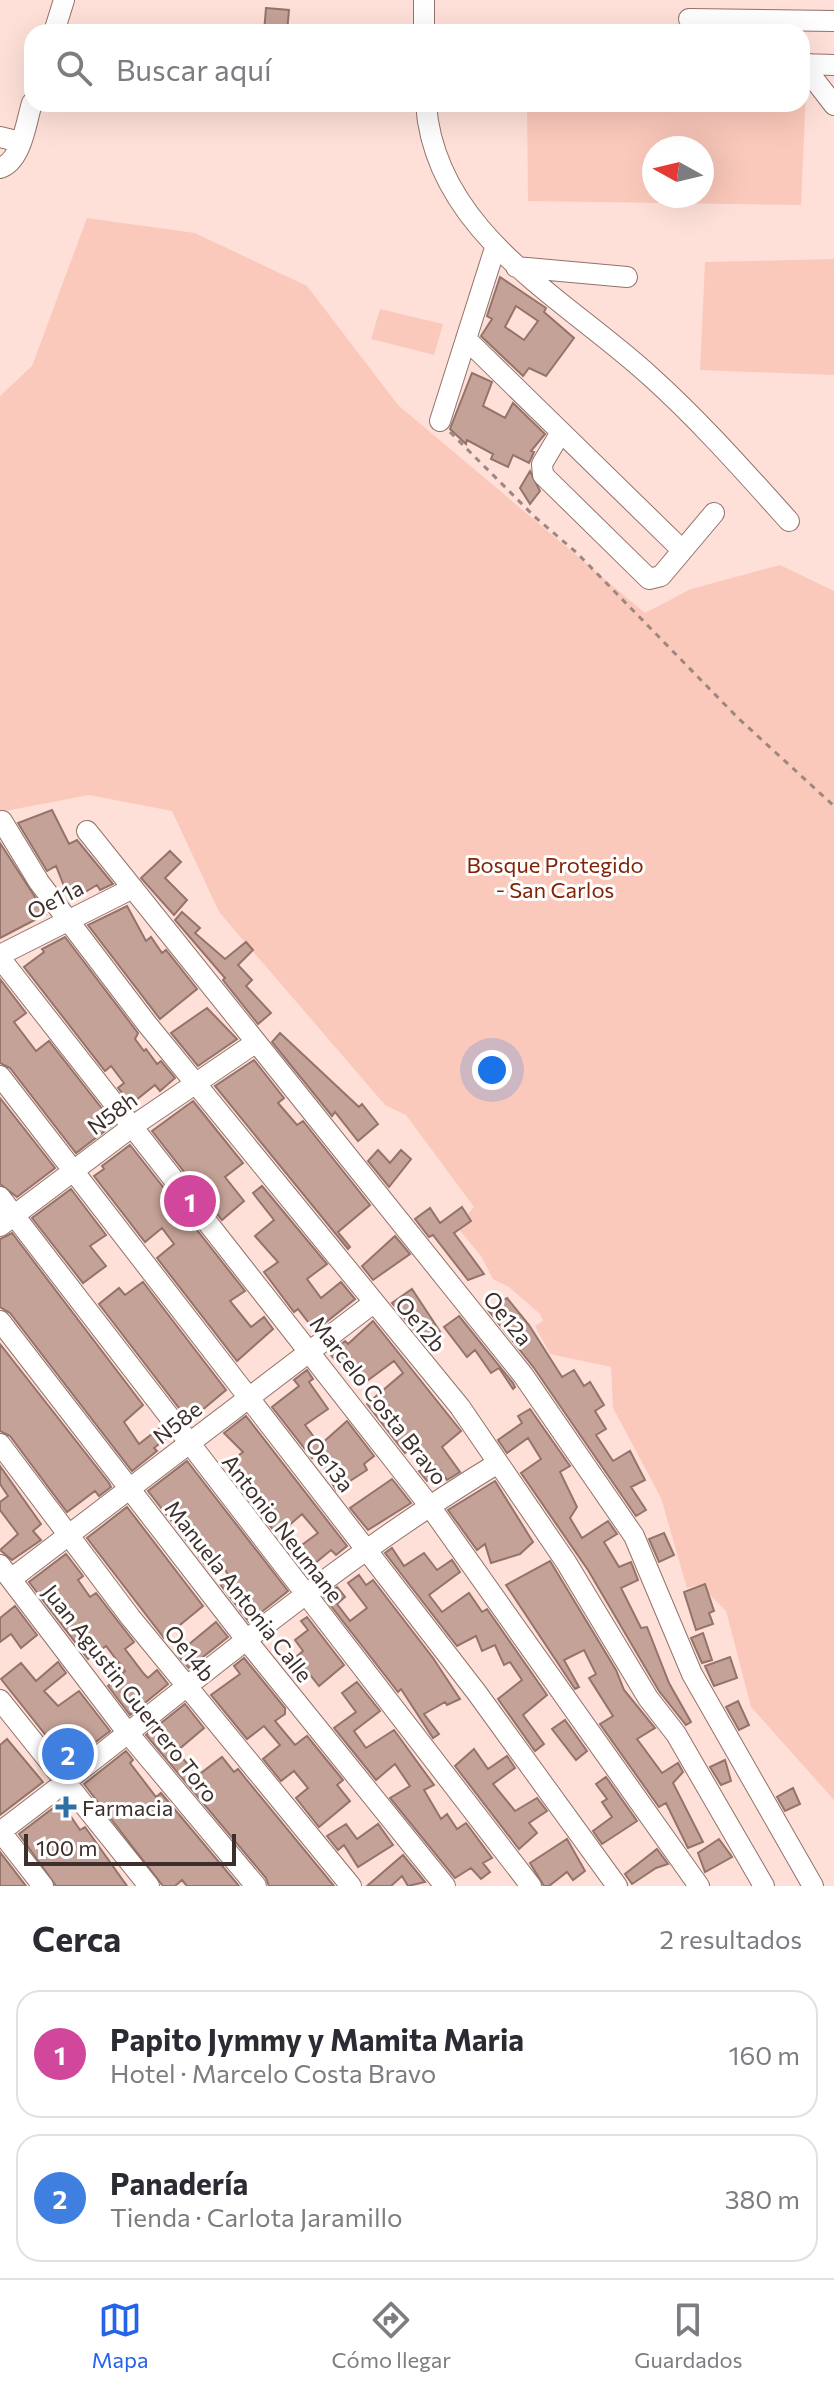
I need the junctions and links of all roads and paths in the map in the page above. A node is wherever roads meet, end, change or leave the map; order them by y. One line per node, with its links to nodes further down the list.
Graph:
1 (64, 0): 6 (street)
2 (424, 0): 7 (street)
3 (786, 17): 4 (street); 5 (street)
4 (689, 19)
5 (834, 21)
6 (56, 24)
7 (424, 24)
8 (810, 64): 9 (street)
9 (834, 65)
10 (810, 74): 11 (street)
11 (834, 106)
12 (26, 112): 14 (street)
13 (426, 112): 16 (street)
14 (10, 139): 15 (street)
15 (0, 168)
16 (495, 248): 17 (street); 19 (street)
17 (516, 267): 18 (street); 23 (street)
18 (627, 277)
19 (466, 339): 20 (street); 21 (street)
20 (440, 421): 25 (path)
21 (561, 432): 24 (street); 24 (street)
22 (714, 513): 24 (street)
23 (789, 521)
24 (682, 550)
25 (834, 806)
26 (2, 821): 29 (street, Oe12b)
27 (87, 831): 28 (street, Oe12a)
28 (133, 888): 29 (street, Oe11a); 31 (street, Oe12a)
29 (66, 919): 30 (street, Oe11a); 33 (street, Oe12b)
30 (0, 957): 34 (street, Marcelo Costa Bravo)
31 (255, 1043): 33 (street, N58h); 66 (street, Oe12a)
32 (0, 1076): 35 (street, Oe13a)
33 (196, 1084): 34 (street, N58h); 38 (street, Oe12b)
34 (133, 1126): 35 (street, N58h); 40 (street, Marcelo Costa Bravo)
35 (75, 1170): 37 (street, N58h); 41 (street, Oe13a)
36 (0, 1197): 37 (street, Antonio Neumane)
37 (7, 1220): 43 (street, Antonio Neumane)
38 (372, 1304): 40 (street, N58e); 44 (street, Oe12b)
39 (0, 1321): 45 (street, Manuela Antonia Calle)
40 (310, 1349): 41 (street, N58e); 46 (street, Marcelo Costa Bravo)
41 (247, 1397): 43 (street, N58e); 48 (street, Oe13a)
42 (0, 1444): 47 (street, Oe14b)
43 (187, 1444): 45 (street, N58e); 50 (street, Antonio Neumane)
44 (498, 1463): 46 (street); 65 (street, Oe12b)
45 (128, 1490): 47 (street, N58e); 51 (street, Manuela Antonia Calle)
46 (429, 1505): 48 (street); 64 (street, Marcelo Costa Bravo)
47 (68, 1534): 49 (street, N58e); 52 (street, Oe14b)
48 (367, 1550): 50 (street); 63 (street, Oe13a)
49 (6, 1572): 54 (street, Juan Agustin Guerrero Toro)
50 (306, 1596): 51 (street); 62 (street, Antonio Neumane)
51 (248, 1642): 52 (street); 61 (street, Manuela Antonia Calle)
52 (186, 1686): 54 (street); 60 (street, Oe14b)
53 (0, 1700): 55 (street)
54 (127, 1732): 55 (street); 59 (street, Juan Agustin Guerrero Toro)
55 (67, 1782): 56 (street); 58 (street)
56 (0, 1831): 57 (street)
57 (43, 1886)
58 (149, 1886)
59 (256, 1886)
60 (351, 1886)
61 (445, 1886)
62 (531, 1886)
63 (617, 1886)
64 (699, 1886)
65 (764, 1886)
66 (813, 1886)

